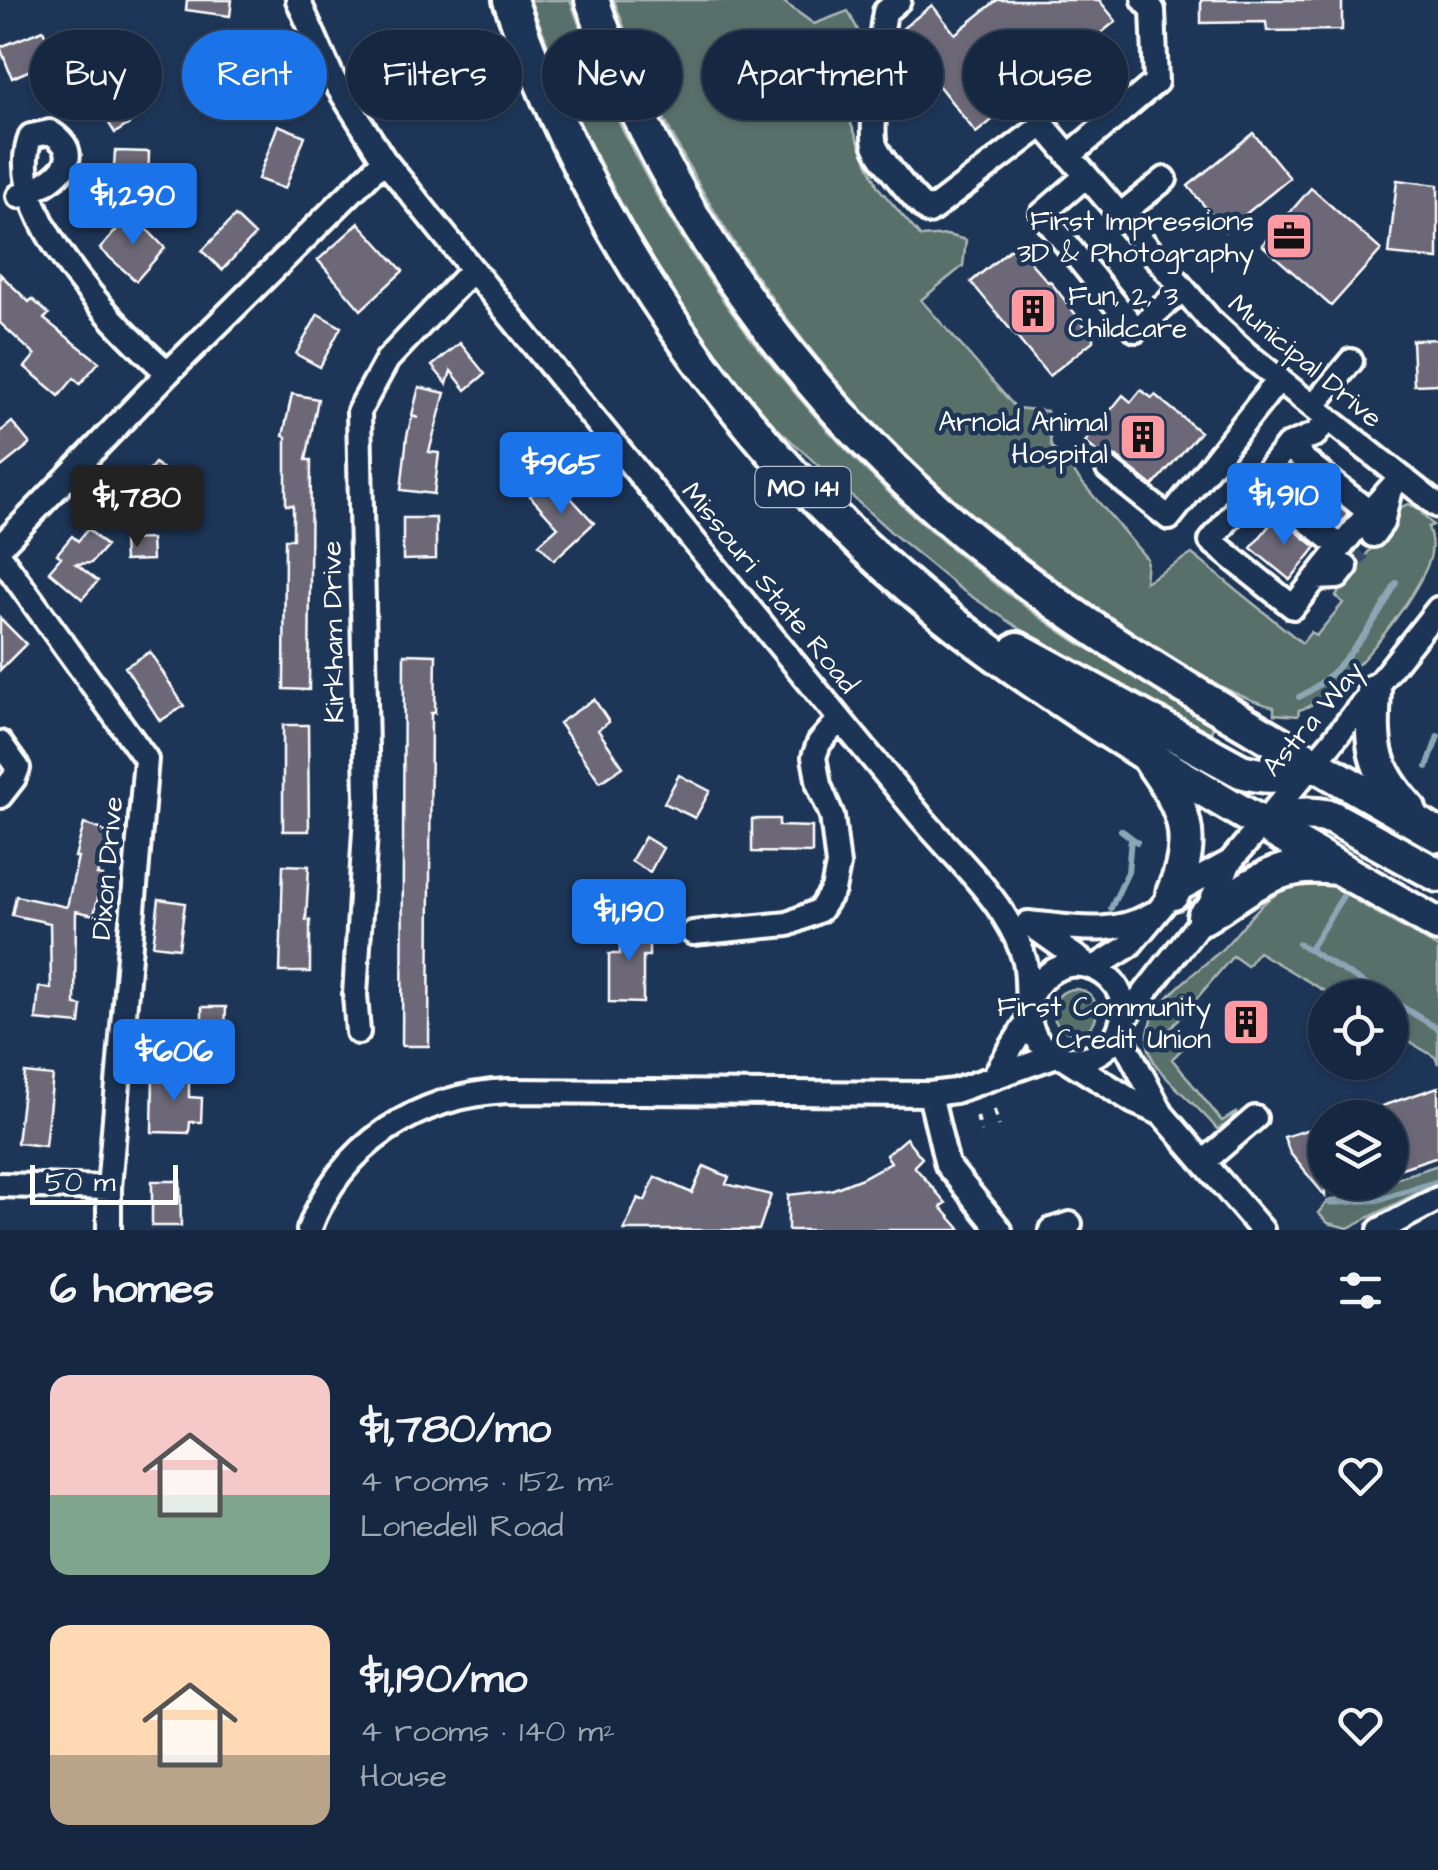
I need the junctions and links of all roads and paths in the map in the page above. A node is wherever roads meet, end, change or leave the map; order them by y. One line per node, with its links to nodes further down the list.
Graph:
1 (298, 0): 7 (street, Missouri State Road)
2 (510, 0): 27 (highway, MO 141)
3 (592, 0): 33 (highway, MO 141)
4 (900, 0): 6 (street, Municipal Drive)
5 (1144, 0): 6 (street)
6 (1069, 156): 8 (street, Municipal Drive)
7 (384, 160): 12 (street, Missouri State Road); 15 (street)
8 (1086, 176): 11 (street, Municipal Drive); 13 (street)
9 (1165, 179): 11 (street)
10 (19, 196): 15 (street)
11 (1120, 215): 13 (street, Municipal Drive)
12 (472, 270): 30 (street, Missouri State Road); 49 (street, Kirkham Drive)
13 (1182, 290): 16 (street, Municipal Drive)
14 (1351, 360): 17 (street)
15 (168, 373): 24 (street)
16 (1279, 379): 17 (street, Municipal Drive); 19 (street)
17 (1321, 411): 18 (street); 21 (street, Municipal Drive)
18 (1286, 446): 20 (street); 23 (street)
19 (1108, 469)
20 (1258, 482): 26 (street); 26 (street)
21 (1395, 485): 22 (street, Municipal Drive); 23 (street)
22 (1438, 506)
23 (1371, 523): 26 (street)
24 (0, 548)
25 (0, 556): 61 (street, Dixon Drive)
26 (1343, 557)
27 (923, 599): 32 (highway, MO 141); 33 (highway)
28 (1438, 609): 29 (street, Astra Way)
29 (1374, 692): 33 (street, Astra Way); 36 (highway)
30 (840, 719): 41 (street, Missouri State Road); 45 (street)
31 (0, 743): 34 (street)
32 (1144, 752): 35 (highway, MO 141); 40 (highway)
33 (1314, 764): 35 (street, Astra Way); 36 (highway, MO 141)
34 (0, 796)
35 (1264, 823): 37 (street, Astra Way); 38 (highway, MO 141); 39 (highway)
36 (1432, 832)
37 (1230, 862): 40 (street, Astra Way); 42 (street, Astra Way)
38 (1343, 870): 42 (highway); 44 (highway, MO 141)
39 (1438, 875)
40 (1164, 903): 43 (street); 46 (street, Astra Way)
41 (1002, 912): 43 (street, Missouri State Road); 47 (street, Missouri State Road)
42 (1204, 916): 48 (street, Astra Way)
43 (1028, 923): 46 (street, Missouri State Road)
44 (1438, 926)
45 (692, 933)
46 (1090, 966): 47 (street); 48 (street)
47 (1028, 1010): 50 (street); 51 (street)
48 (1121, 1027): 50 (street); 54 (street)
49 (358, 1032)
50 (1061, 1057): 51 (street); 54 (street)
51 (994, 1076): 52 (street)
52 (930, 1094): 64 (street); 65 (street)
53 (994, 1110): 57 (path)
54 (1162, 1114): 59 (street)
55 (976, 1116): 58 (path)
56 (1256, 1118): 59 (street)
57 (999, 1126)
58 (981, 1132)
59 (1205, 1162): 66 (street)
60 (0, 1185): 61 (street)
61 (109, 1188): 63 (street, Dixon Drive)
62 (1438, 1199): 67 (street)
63 (109, 1230)
64 (310, 1230)
65 (1000, 1230)
66 (1262, 1230)
67 (1380, 1230)

